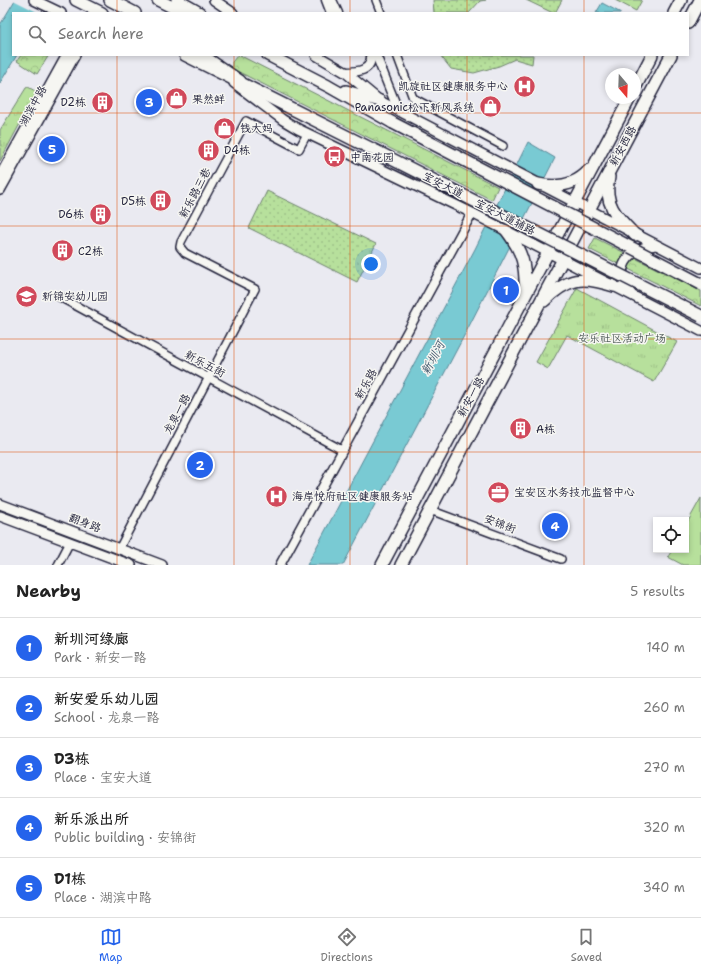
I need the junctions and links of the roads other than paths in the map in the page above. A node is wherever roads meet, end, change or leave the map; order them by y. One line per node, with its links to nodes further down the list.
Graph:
1 (34, 0): 13 (main road)
2 (76, 0): 14 (main road)
3 (110, 0): 12 (main road)
4 (158, 0): 15 (main road)
5 (177, 0): 16 (main road)
6 (214, 0): 17 (main road)
7 (326, 0): 18 (street)
8 (332, 0): 19 (street)
9 (376, 0): 20 (street)
10 (681, 0): 21 (main road)
11 (700, 0): 22 (main road)
12 (131, 11)
13 (58, 12)
14 (100, 12)
15 (182, 12)
16 (198, 12)
17 (232, 12)
18 (331, 12)
19 (338, 12)
20 (381, 12)
21 (675, 12)
22 (689, 21)
23 (67, 56): 34 (main road, 湖滨中路)
24 (73, 56): 34 (main road, 湖滨中路)
25 (187, 56): 35 (main road, 宝安大道)
26 (203, 56): 38 (main road)
27 (270, 56): 39 (main road)
28 (318, 56): 36 (main road)
29 (371, 56): 36 (street)
30 (376, 56): 42 (street)
31 (397, 56): 44 (street)
32 (651, 56): 37 (main road)
33 (670, 56): 46 (main road, 新安西路)
34 (62, 71): 47 (main road, 湖滨中路); 49 (main road, 湖滨中路)
35 (218, 72): 38 (main road, 宝安大道); 43 (main road, 宝安大道辅路)
36 (345, 72): 40 (main road)
37 (641, 76)
38 (240, 81): 69 (main road, 宝安大道, bridge)
39 (328, 86): 40 (main road); 62 (main road, bridge)
40 (380, 101): 42 (main road)
41 (627, 104): 45 (main road, 新安西路)
42 (398, 110): 48 (main road)
43 (307, 134): 52 (main road, 宝安大道辅路); 64 (street, 新乐路三巷)
44 (503, 146)
45 (598, 157): 48 (main road); 50 (main road, 新安西路)
46 (614, 163): 51 (main road, 新安西路); 55 (main road)
47 (0, 176)
48 (543, 186): 50 (main road)
49 (0, 190)
50 (574, 203): 51 (main road); 53 (main road, 新安西路)
51 (589, 210): 55 (main road); 56 (main road, 新安西路)
52 (472, 214): 54 (main road, 宝安大道辅路); 72 (street, 新乐路)
53 (560, 229): 59 (main road, 新安一路)
54 (506, 230): 57 (main road)
55 (635, 235): 58 (main road)
56 (575, 237): 60 (main road, 新安一路)
57 (519, 242): 59 (main road, 宝安大道辅路); 67 (main road)
58 (655, 244): 61 (main road); 65 (main road)
59 (548, 252): 60 (main road, 宝安大道辅路); 67 (main road, 新安一路)
60 (563, 260): 63 (main road, 宝安大道辅路); 68 (main road, 新安一路)
61 (701, 268)
62 (701, 284)
63 (614, 286): 65 (main road, 宝安大道辅路); 68 (main road)
64 (255, 289): 71 (street, 龙泉一路)
65 (632, 295): 70 (main road, 宝安大道辅路)
66 (58, 296): 71 (street, 新乐五街)
67 (525, 296): 83 (main road, 新安一路)
68 (538, 307): 74 (main road, 新安一路)
69 (701, 316)
70 (701, 331)
71 (208, 378): 72 (street, 新乐五街); 77 (street, 龙泉一路)
72 (342, 450): 82 (street, 新乐路)
73 (0, 504): 77 (main road, 翻身路)
74 (430, 510): 78 (street, 安锦街); 84 (main road, 新安一路)
75 (0, 516): 76 (main road, 翻身路)
76 (70, 542): 79 (street); 80 (main road, 翻身路)
77 (119, 549): 81 (main road, 翻身路)
78 (561, 559)
79 (58, 565)
80 (131, 565)
81 (162, 565)
82 (280, 565)
83 (382, 565)
84 (401, 565)

